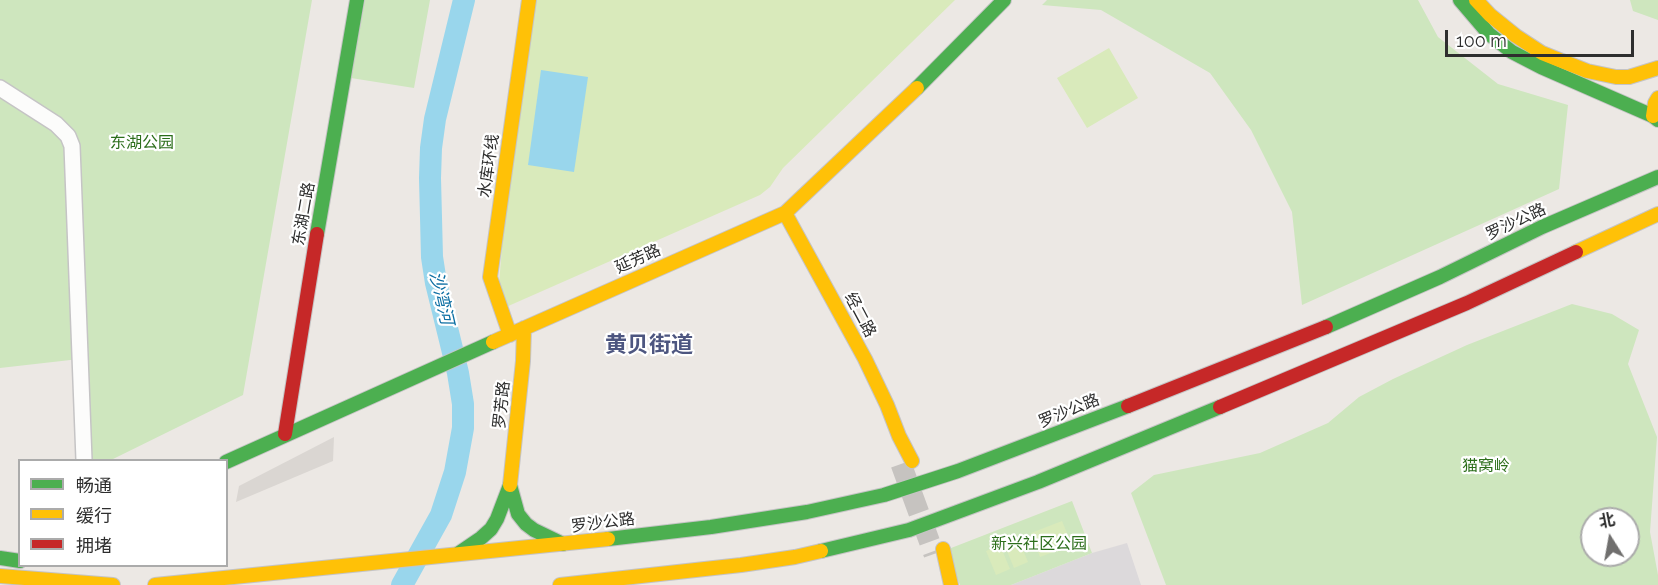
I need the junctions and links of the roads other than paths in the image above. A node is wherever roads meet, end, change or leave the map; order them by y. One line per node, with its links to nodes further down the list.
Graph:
1 (357, 0): 15 (main road, 东湖二路)
2 (529, 0): 14 (main road, 水库环线)
3 (1005, 0): 11 (main road, 延芳路)
4 (1460, 0): 9 (main road)
5 (1476, 0): 6 (main road)
6 (1658, 68)
7 (0, 88): 16 (street)
8 (1658, 98): 9 (main road)
9 (1655, 118)
10 (1658, 177): 20 (main road, 罗沙公路)
11 (785, 213): 13 (main road, 延芳路); 18 (main road, 经二路)
12 (1658, 214): 28 (main road)
13 (524, 328): 14 (main road, 延芳路); 19 (main road, 罗芳路)
14 (510, 335): 15 (main road, 延芳路)
15 (285, 434): 17 (main road, 延芳路)
16 (84, 459)
17 (228, 461)
18 (906, 463)
19 (510, 485): 20 (main road); 22 (main road)
20 (563, 544): 22 (main road, 罗沙公路)
21 (938, 552): 29 (main road)
22 (458, 554): 27 (main road, 罗沙公路)
23 (0, 558): 24 (main road)
24 (18, 561)
25 (0, 576): 26 (main road)
26 (113, 585)
27 (155, 585)
28 (560, 585)
29 (950, 585)

